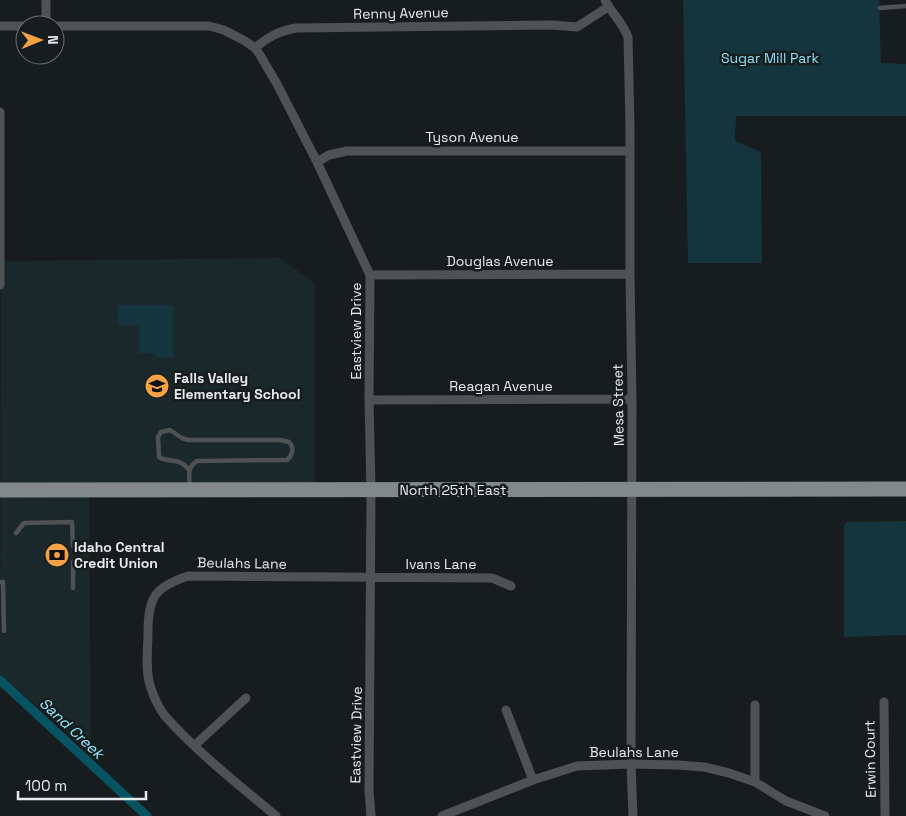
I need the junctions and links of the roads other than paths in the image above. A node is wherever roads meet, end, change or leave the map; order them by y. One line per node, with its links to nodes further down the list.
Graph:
1 (46, 0): 5 (street)
2 (607, 3): 9 (street, Renny Avenue); 11 (street, Mesa Street)
3 (906, 6): 4 (lane)
4 (880, 8)
5 (46, 15)
6 (0, 26): 7 (street)
7 (15, 26)
8 (65, 26): 9 (street, Eastview Drive)
9 (255, 48): 12 (street, Eastview Drive)
10 (0, 112): 15 (street)
11 (630, 151): 12 (street, Tyson Avenue); 13 (street, Mesa Street)
12 (317, 162): 14 (street, Eastview Drive)
13 (630, 274): 14 (street, Douglas Avenue); 16 (street, Mesa Street)
14 (370, 275): 17 (street, Eastview Drive)
15 (0, 285)
16 (632, 399): 17 (street, Reagan Avenue); 19 (street, Mesa Street)
17 (369, 400): 23 (street, Eastview Drive)
18 (189, 470): 18 (lane); 22 (lane)
19 (632, 488): 20 (main road, North 25th East); 23 (main road, North 25th East); 37 (street, Mesa Street)
20 (906, 489)
21 (0, 490): 22 (main road, North 25th East)
22 (190, 490): 23 (main road, North 25th East)
23 (372, 490): 27 (street, Eastview Drive)
24 (16, 533): 25 (lane)
25 (72, 546)
26 (73, 562): 30 (lane)
27 (370, 578): 29 (street, Ivans Lane); 36 (street, Beulahs Lane); 41 (street, Eastview Drive)
28 (0, 582): 31 (lane)
29 (511, 586)
30 (73, 588)
31 (4, 631)
32 (246, 698): 36 (street)
33 (884, 702): 45 (street, Erwin Court)
34 (755, 705): 39 (street)
35 (506, 710): 38 (street)
36 (195, 745): 40 (street, Beulahs Lane)
37 (631, 764): 38 (street, Beulahs Lane); 39 (street, Beulahs Lane); 43 (street, Mesa Street)
38 (533, 780): 42 (street, Beulahs Lane)
39 (755, 782): 44 (street, Beulahs Lane)
40 (276, 816)
41 (371, 816)
42 (442, 816)
43 (633, 816)
44 (825, 816)
45 (885, 816)

